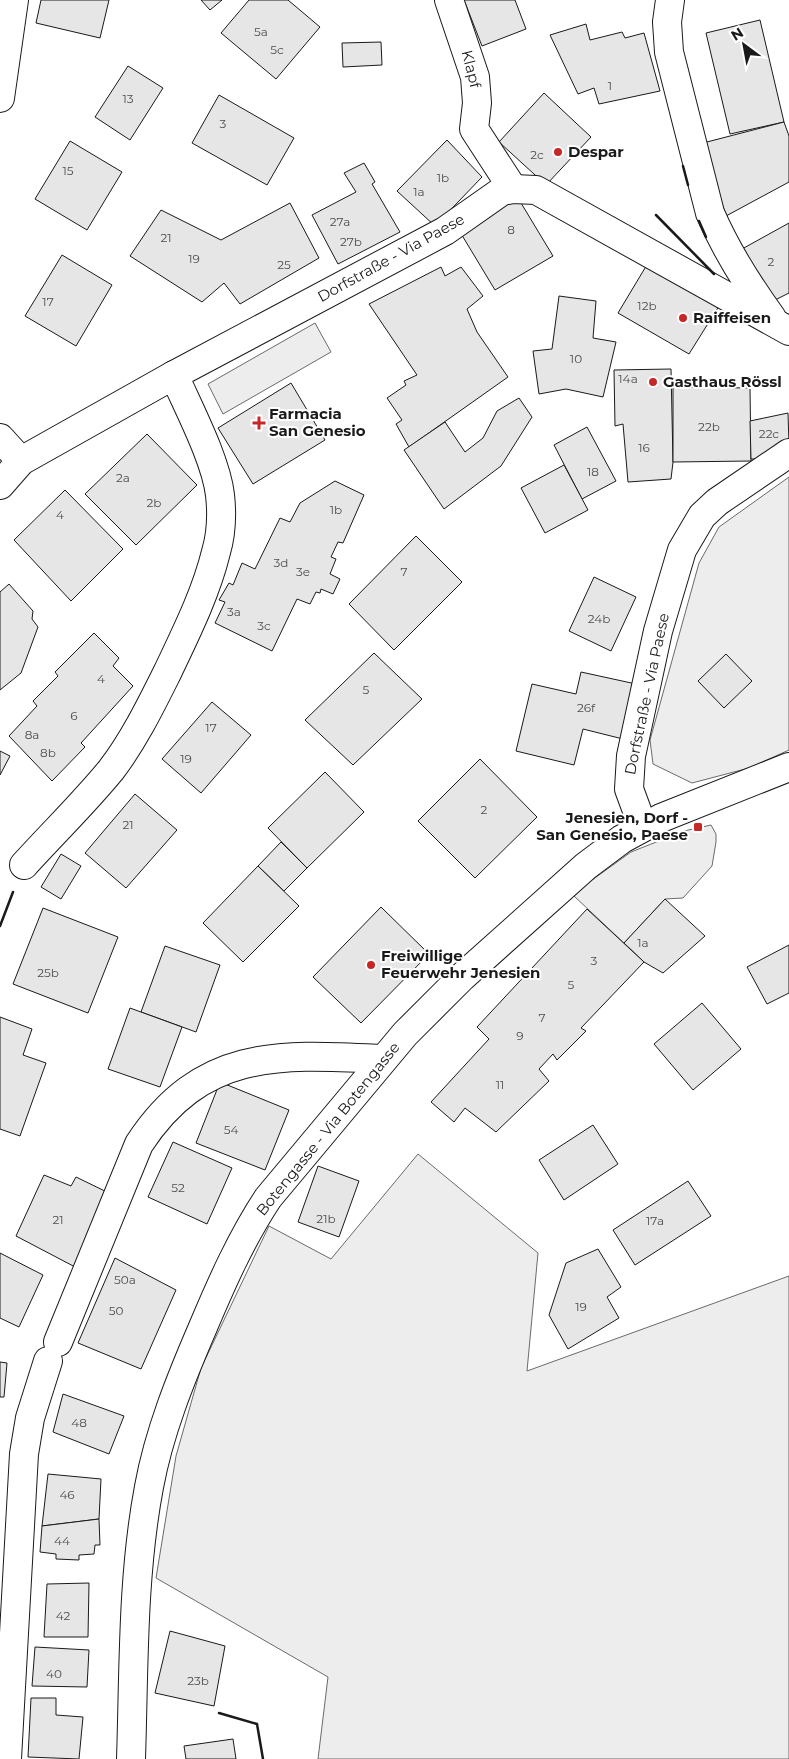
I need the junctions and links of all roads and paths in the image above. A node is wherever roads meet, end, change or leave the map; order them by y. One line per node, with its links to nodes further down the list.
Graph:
1 (14, 0): 4 (street)
2 (449, 0): 5 (street, Klapf)
3 (670, 0): 6 (street)
4 (0, 98)
5 (513, 188): 6 (street); 7 (street, Dorfstraße - Via Paese)
6 (783, 328)
7 (174, 375): 10 (street, Dorfstraße - Via Paese); 14 (street)
8 (0, 438): 10 (street)
9 (789, 453): 13 (street, Dorfstraße - Via Paese)
10 (21, 461): 11 (street, Dorfstraße - Via Paese)
11 (0, 485)
12 (789, 767): 13 (street)
13 (643, 827): 15 (street, Botengasse - Via Botengasse)
14 (24, 865)
15 (383, 1058): 16 (street); 17 (street, Botengasse - Via Botengasse)
16 (7, 1759)
17 (131, 1759)

